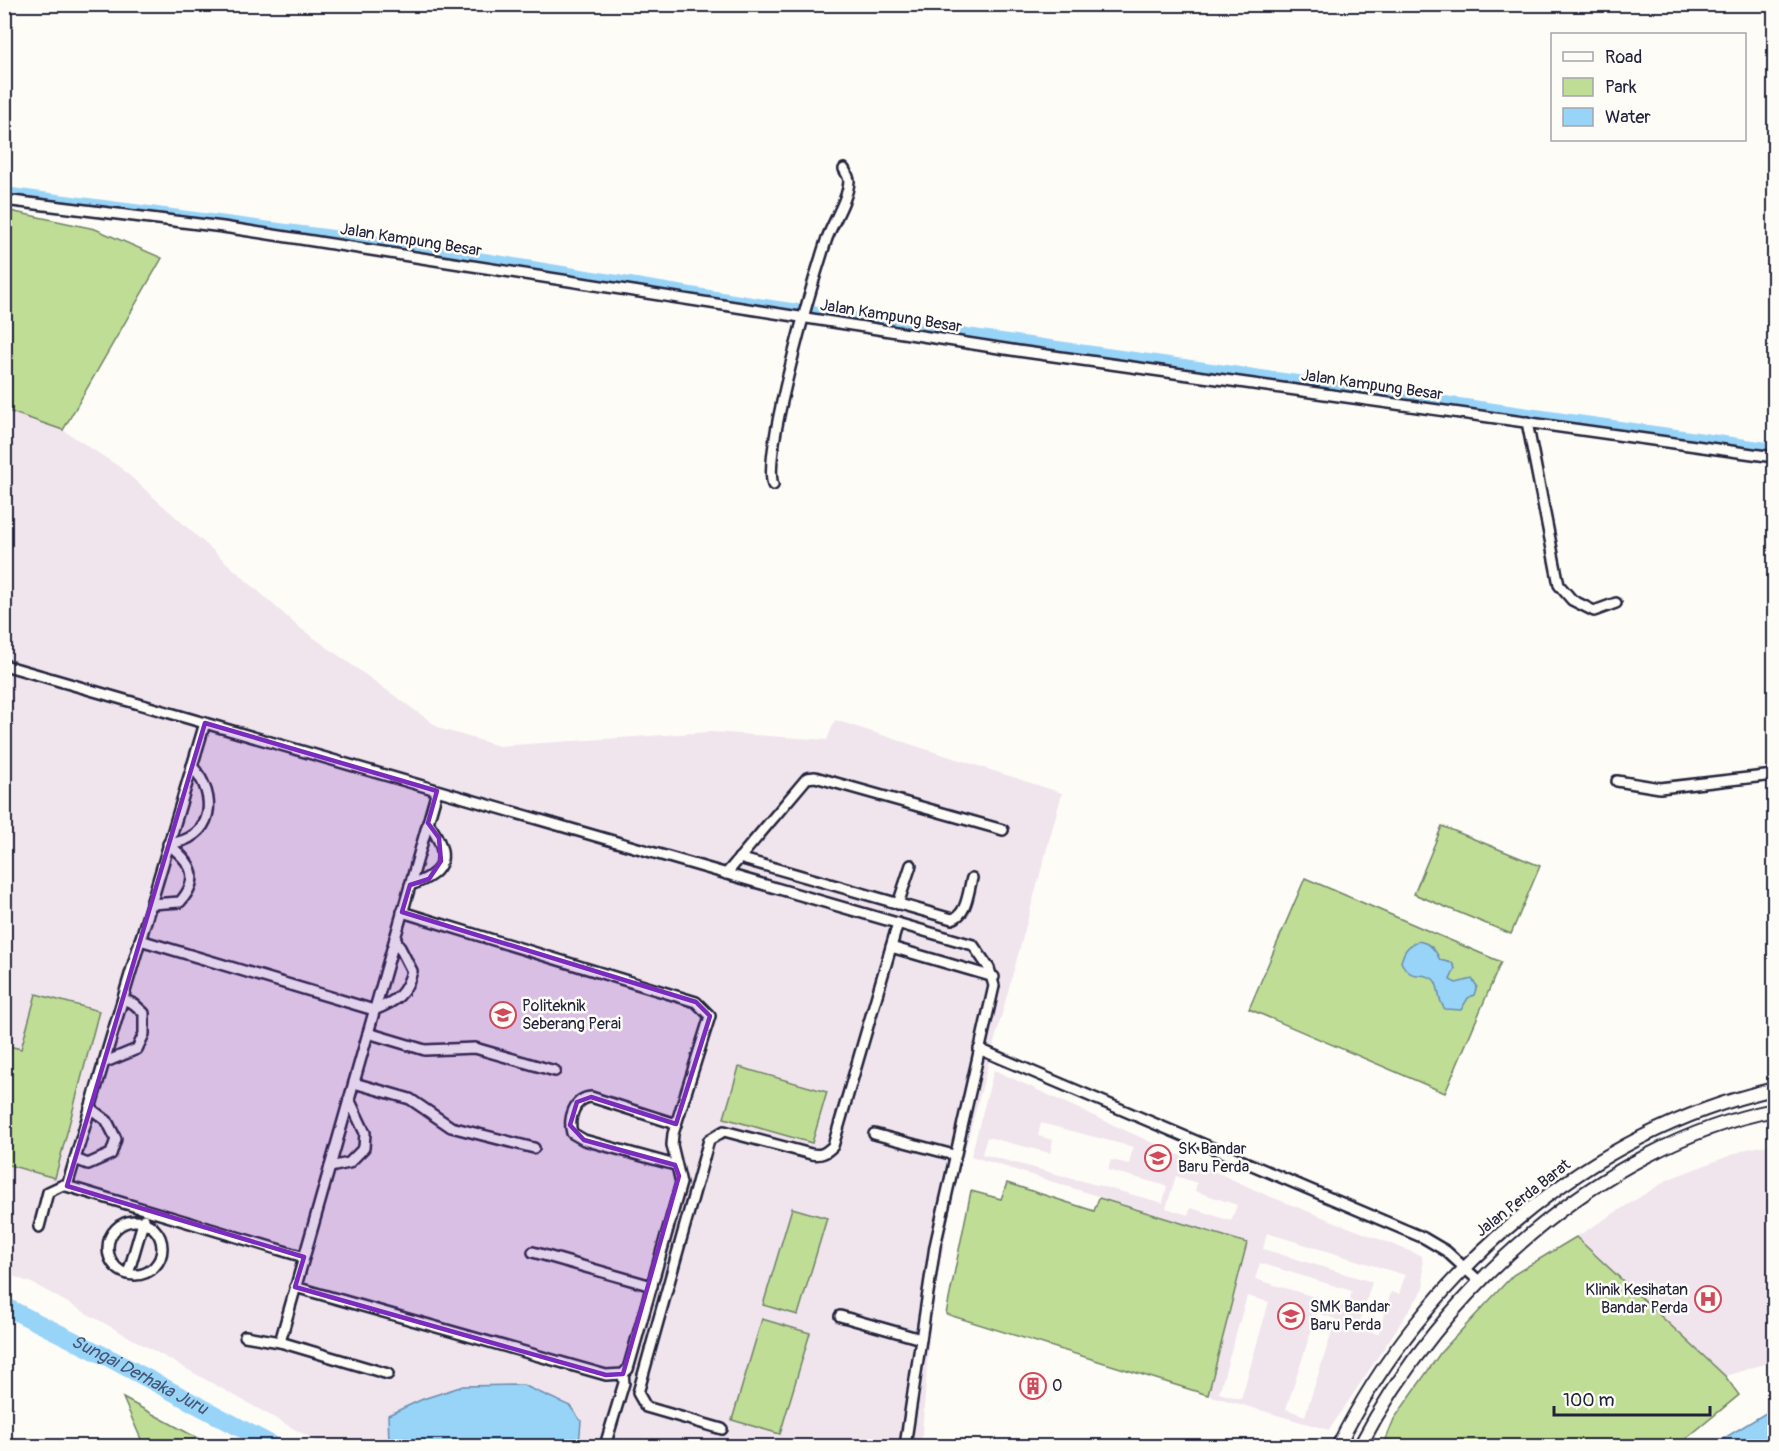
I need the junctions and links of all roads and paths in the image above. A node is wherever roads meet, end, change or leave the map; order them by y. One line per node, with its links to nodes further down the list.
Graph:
1 (844, 169): 3 (street)
2 (4, 200): 3 (street, Jalan Kampung Besar)
3 (804, 316): 4 (street, Jalan Kampung Besar); 6 (street)
4 (1527, 422): 5 (street, Jalan Kampung Besar); 7 (street)
5 (1774, 457)
6 (773, 485)
7 (1616, 603)
8 (4, 665): 9 (street)
9 (205, 723): 10 (street); 13 (street)
10 (192, 766): 16 (street); 16 (street)
11 (1774, 775): 12 (street)
12 (1617, 780)
13 (437, 791): 14 (street); 19 (street)
14 (428, 823): 21 (street); 21 (street)
15 (1003, 830): 17 (street)
16 (168, 844): 22 (street); 22 (street)
17 (739, 858): 19 (street); 23 (street)
18 (910, 865): 23 (street)
19 (726, 874): 25 (street)
20 (972, 878): 23 (street)
21 (410, 885): 24 (street)
22 (151, 904): 27 (street)
23 (898, 904)
24 (402, 912): 26 (street); 41 (street)
25 (898, 923): 28 (street); 29 (street)
26 (395, 938): 31 (street); 31 (street)
27 (140, 940): 30 (street); 31 (street)
28 (891, 947): 29 (street); 65 (street)
29 (994, 977): 33 (street)
30 (123, 999): 34 (street); 34 (street)
31 (374, 1010): 32 (street)
32 (368, 1034): 35 (street); 36 (street)
33 (979, 1049): 44 (street); 54 (street)
34 (104, 1063): 39 (street)
35 (555, 1071)
36 (354, 1083): 38 (street); 43 (street)
37 (1774, 1089): 54 (street, Jalan Perda Barat)
38 (349, 1099): 47 (street); 47 (street)
39 (90, 1108): 45 (street); 45 (street)
40 (1774, 1110): 56 (street, Jalan Perda Barat)
41 (676, 1124): 46 (street); 46 (street)
42 (874, 1134): 44 (street)
43 (534, 1148)
44 (954, 1155): 61 (street)
45 (75, 1159): 48 (street)
46 (675, 1165): 57 (street)
47 (330, 1167): 53 (street)
48 (67, 1186): 49 (street); 51 (street)
49 (147, 1209): 50 (street); 53 (street)
50 (143, 1222): 55 (street); 55 (street); 55 (street)
51 (39, 1227)
52 (532, 1252): 57 (street)
53 (304, 1257): 58 (street)
54 (1466, 1268): 56 (street); 68 (street, Jalan Perda Barat)
55 (128, 1274)
56 (1480, 1282): 69 (street, Jalan Perda Barat)
57 (652, 1286): 64 (street)
58 (295, 1287): 62 (street); 64 (street)
59 (840, 1316): 61 (street)
60 (245, 1336): 62 (street)
61 (921, 1339): 67 (street)
62 (280, 1342): 63 (street)
63 (388, 1374)
64 (623, 1374): 66 (street)
65 (722, 1429)
66 (609, 1446)
67 (906, 1446)
68 (1338, 1446)
69 (1360, 1446)

